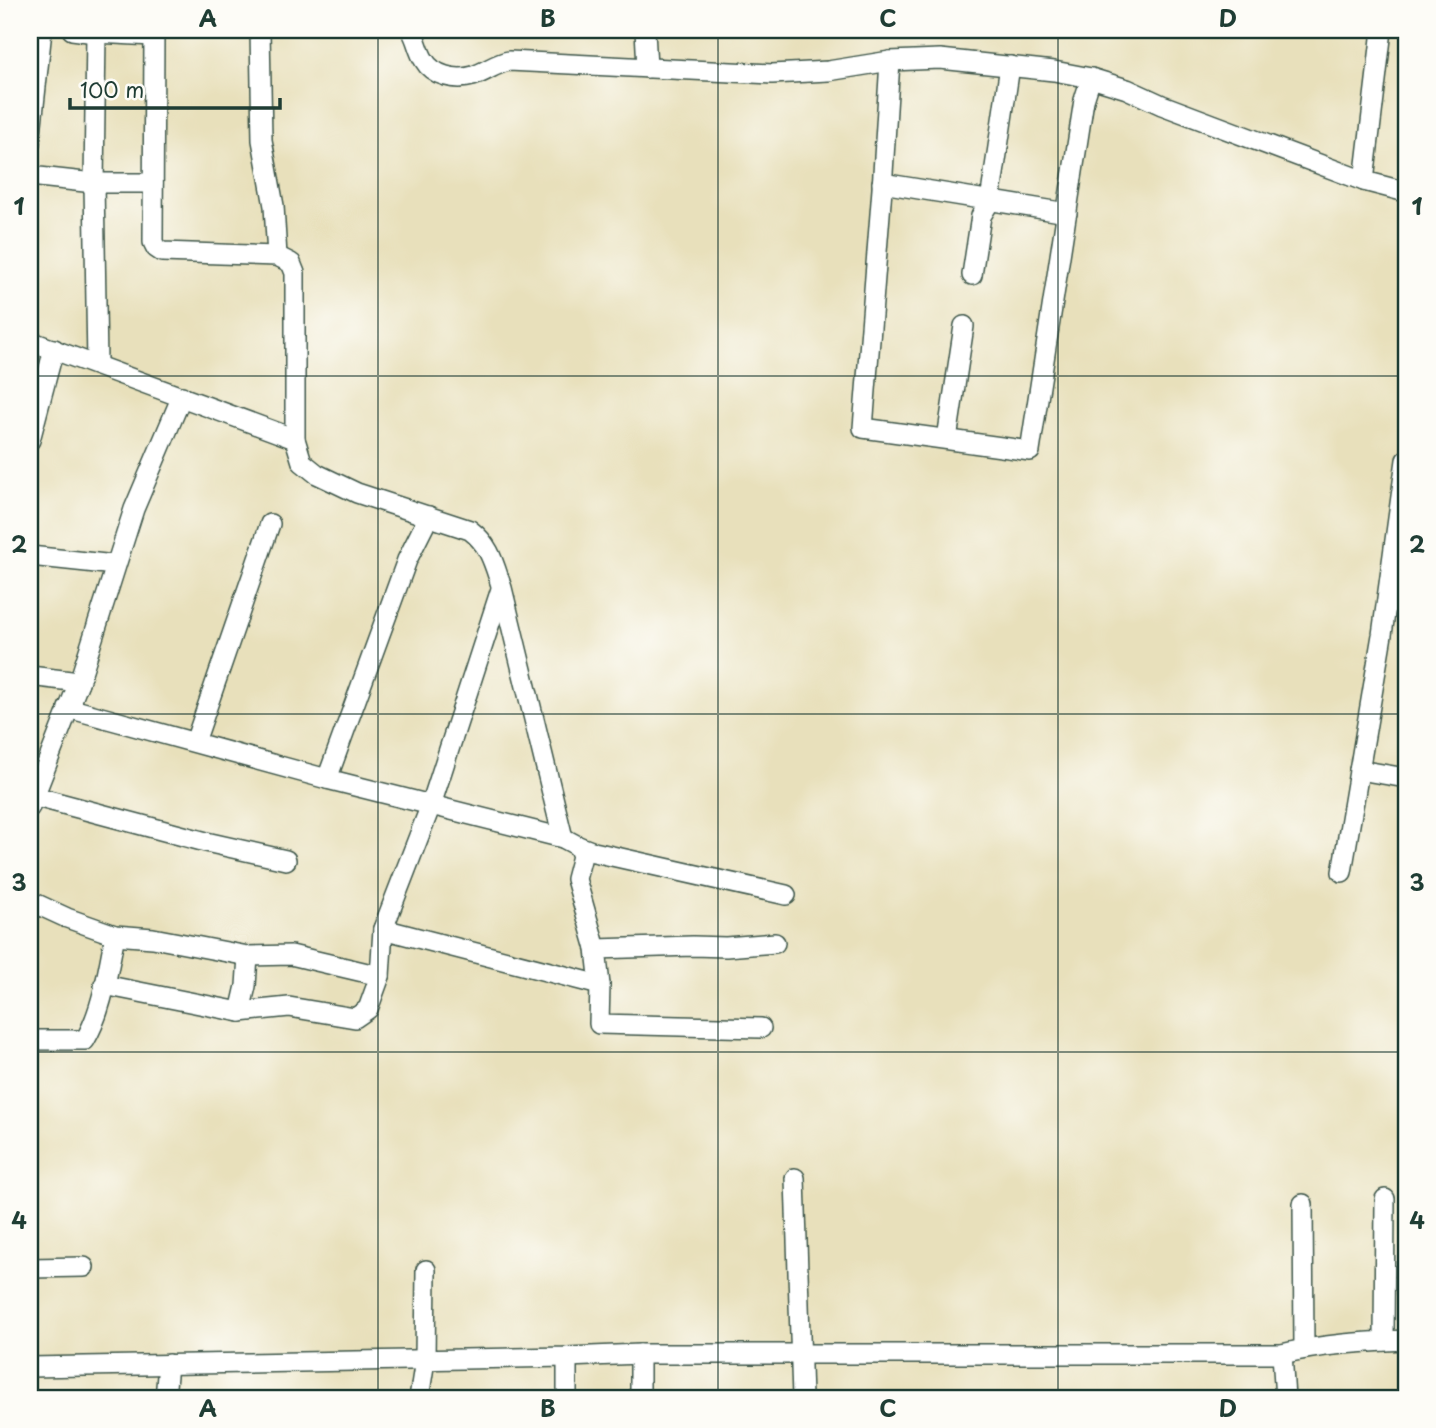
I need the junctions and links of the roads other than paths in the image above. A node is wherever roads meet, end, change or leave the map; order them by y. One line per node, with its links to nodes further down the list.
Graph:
1 (42, 30): 8 (street)
2 (260, 30): 22 (street)
3 (411, 30): 11 (street)
4 (645, 30): 11 (street)
5 (1382, 30): 15 (street)
6 (86, 31): 7 (street); 16 (street)
7 (153, 33): 17 (street)
8 (35, 51): 13 (street)
9 (890, 61): 10 (street); 11 (street); 18 (street)
10 (1010, 66): 12 (street); 20 (street)
11 (647, 68)
12 (1091, 78): 15 (street); 21 (street)
13 (30, 142)
14 (30, 176): 16 (street)
15 (1364, 181): 19 (street)
16 (94, 183): 17 (street); 27 (street)
17 (153, 183): 22 (street)
18 (882, 183): 20 (street); 30 (street)
19 (1406, 192)
20 (990, 201): 21 (street); 23 (street)
21 (1067, 213): 30 (street)
22 (277, 256): 29 (street)
23 (972, 275)
24 (964, 326): 30 (street)
25 (30, 341): 26 (street)
26 (54, 349): 27 (street); 31 (street)
27 (97, 364): 28 (street)
28 (182, 396): 29 (street); 36 (street)
29 (295, 439): 33 (street)
30 (947, 439)
31 (30, 440)
32 (1406, 460): 42 (street)
33 (429, 516): 37 (street); 44 (street)
34 (270, 524): 41 (street)
35 (30, 556): 36 (street)
36 (115, 565): 39 (street)
37 (502, 588): 46 (street); 47 (street)
38 (30, 676): 39 (street)
39 (79, 682): 40 (street)
40 (68, 708): 41 (street); 45 (street)
41 (195, 742): 44 (street)
42 (1359, 770): 43 (street); 49 (street)
43 (1406, 778)
44 (327, 779): 46 (street)
45 (32, 802): 48 (street)
46 (431, 805): 47 (street); 52 (street)
47 (571, 842): 50 (street); 55 (street)
48 (286, 860)
49 (1342, 872)
50 (786, 895)
51 (30, 901): 53 (street)
52 (383, 929): 57 (street); 59 (street)
53 (115, 935): 56 (street); 58 (street)
54 (775, 943): 55 (street)
55 (596, 950): 59 (street)
56 (248, 956): 57 (street); 60 (street)
57 (380, 976): 60 (street)
58 (104, 985): 60 (street); 62 (street)
59 (600, 985): 61 (street)
60 (240, 1012)
61 (761, 1028)
62 (30, 1040)
63 (795, 1178): 72 (street)
64 (1385, 1199): 70 (street)
65 (1303, 1204): 71 (street)
66 (76, 1267): 67 (street)
67 (30, 1268)
68 (426, 1270): 76 (street)
69 (1406, 1340): 70 (street)
70 (1384, 1341): 71 (street)
71 (1304, 1349): 74 (street)
72 (801, 1353): 73 (street); 74 (street); 83 (street)
73 (640, 1354): 75 (street); 82 (street)
74 (1282, 1354): 84 (street)
75 (567, 1357): 76 (street); 81 (street)
76 (425, 1360): 77 (street); 80 (street)
77 (168, 1364): 78 (street); 79 (street)
78 (30, 1367)
79 (165, 1398)
80 (419, 1398)
81 (567, 1398)
82 (640, 1398)
83 (802, 1398)
84 (1285, 1398)

